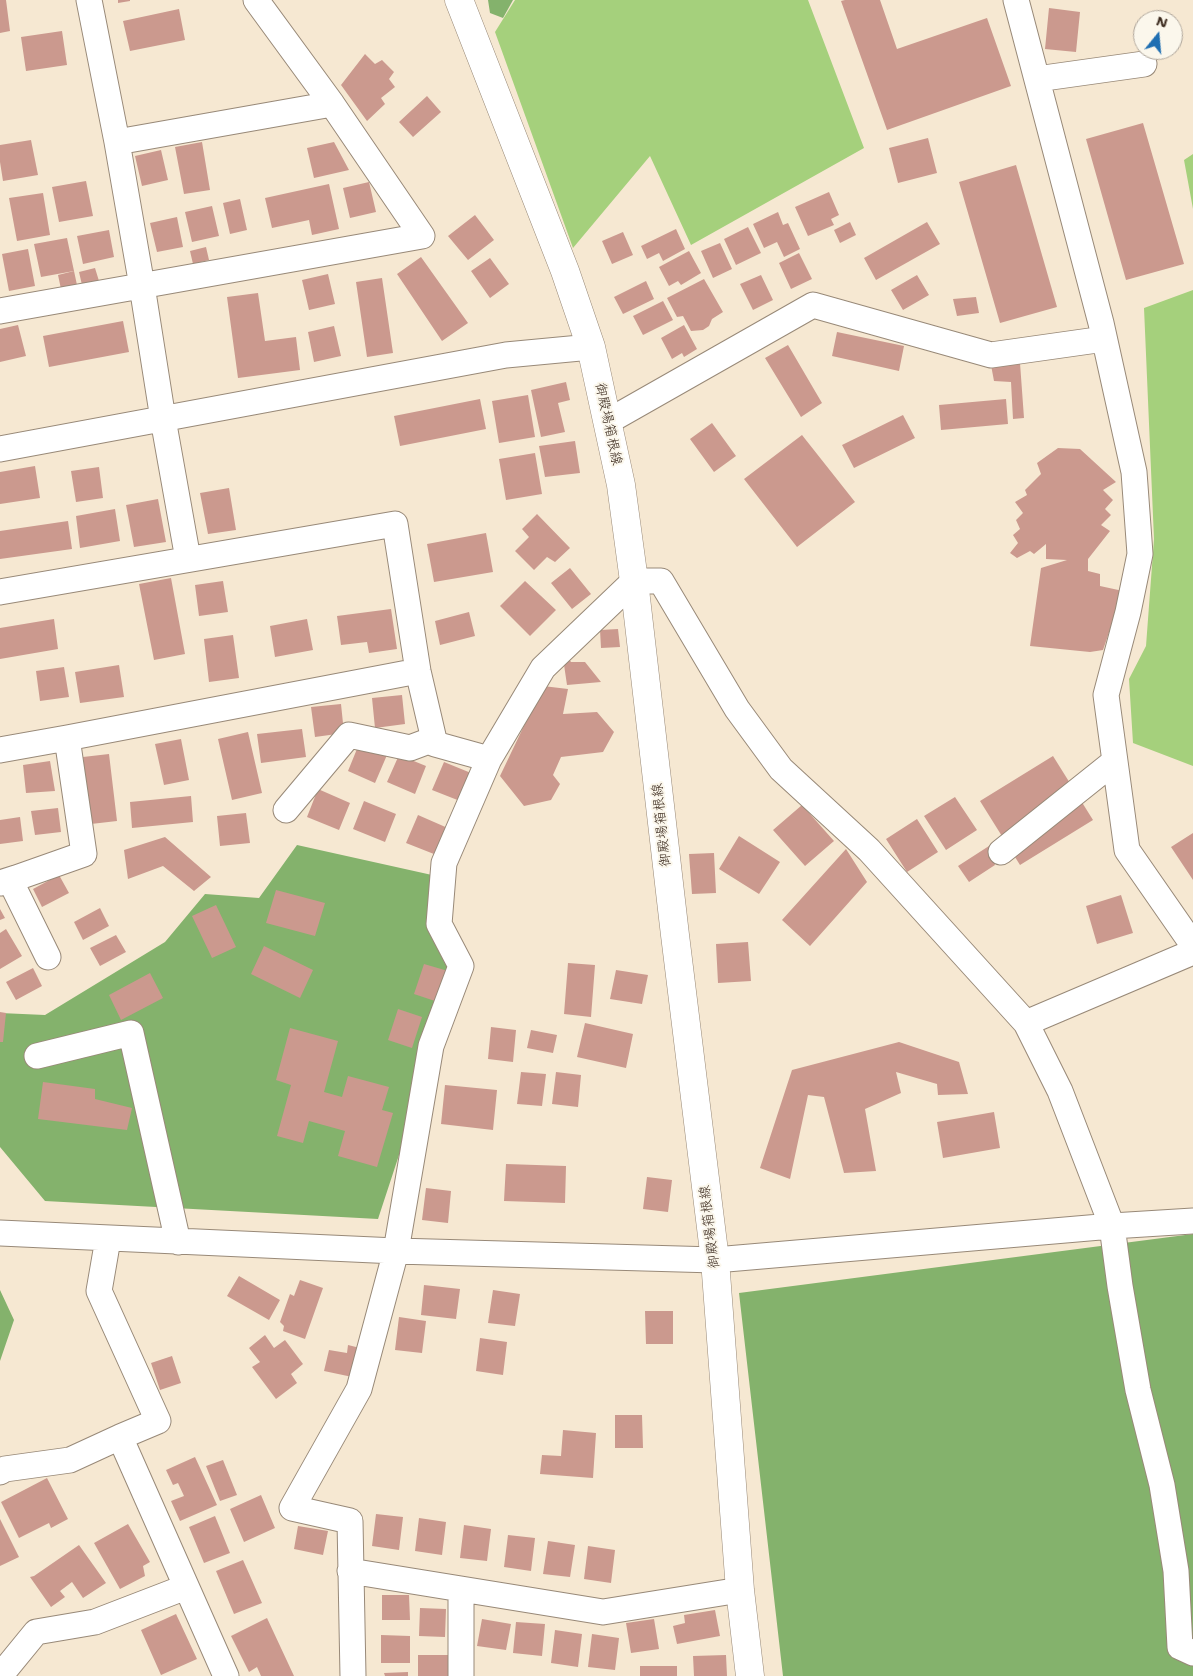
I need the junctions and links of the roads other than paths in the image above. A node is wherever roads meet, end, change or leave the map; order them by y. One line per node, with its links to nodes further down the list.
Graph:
1 (89, 0): 8 (street)
2 (256, 0): 7 (street)
3 (458, 0): 12 (main road, 御殿場箱根線)
4 (1016, 0): 6 (street)
5 (1144, 64): 6 (street)
6 (1037, 79): 11 (street)
7 (332, 104): 8 (street); 9 (street)
8 (117, 142): 9 (street)
9 (142, 286): 10 (street); 13 (street)
10 (0, 311)
11 (1104, 339): 14 (street); 24 (street)
12 (591, 347): 13 (street); 14 (main road, 御殿場箱根線)
13 (163, 418): 15 (street); 16 (street)
14 (607, 422): 17 (main road, 御殿場箱根線)
15 (0, 449)
16 (188, 559): 18 (street); 19 (street)
17 (634, 580): 23 (street); 31 (street); 39 (main road, 御殿場箱根線)
18 (0, 592)
19 (418, 670): 20 (street); 21 (street)
20 (67, 738): 22 (street); 27 (street)
21 (434, 739): 23 (street); 25 (street)
22 (0, 750)
23 (488, 759): 38 (street)
24 (1115, 761): 26 (street); 28 (street)
25 (286, 810)
26 (1001, 852)
27 (5, 882): 30 (street)
28 (1193, 945)
29 (1193, 952): 31 (street)
30 (48, 957)
31 (1026, 1023): 34 (street)
32 (37, 1056): 37 (street)
33 (1193, 1221): 34 (street)
34 (1112, 1226): 39 (street); 46 (street)
35 (0, 1233): 36 (street)
36 (108, 1238): 37 (street); 40 (street)
37 (178, 1242): 38 (street)
38 (396, 1251): 39 (street); 42 (street)
39 (714, 1260): 45 (main road, 御殿場箱根線)
40 (120, 1437): 41 (street); 43 (street)
41 (0, 1472)
42 (350, 1570): 44 (street); 49 (street)
43 (186, 1587): 47 (street); 48 (street)
44 (461, 1590): 45 (street); 50 (street)
45 (740, 1590): 51 (main road, 御殿場箱根線)
46 (1193, 1653)
47 (0, 1676)
48 (226, 1676)
49 (353, 1676)
50 (461, 1676)
51 (750, 1676)

